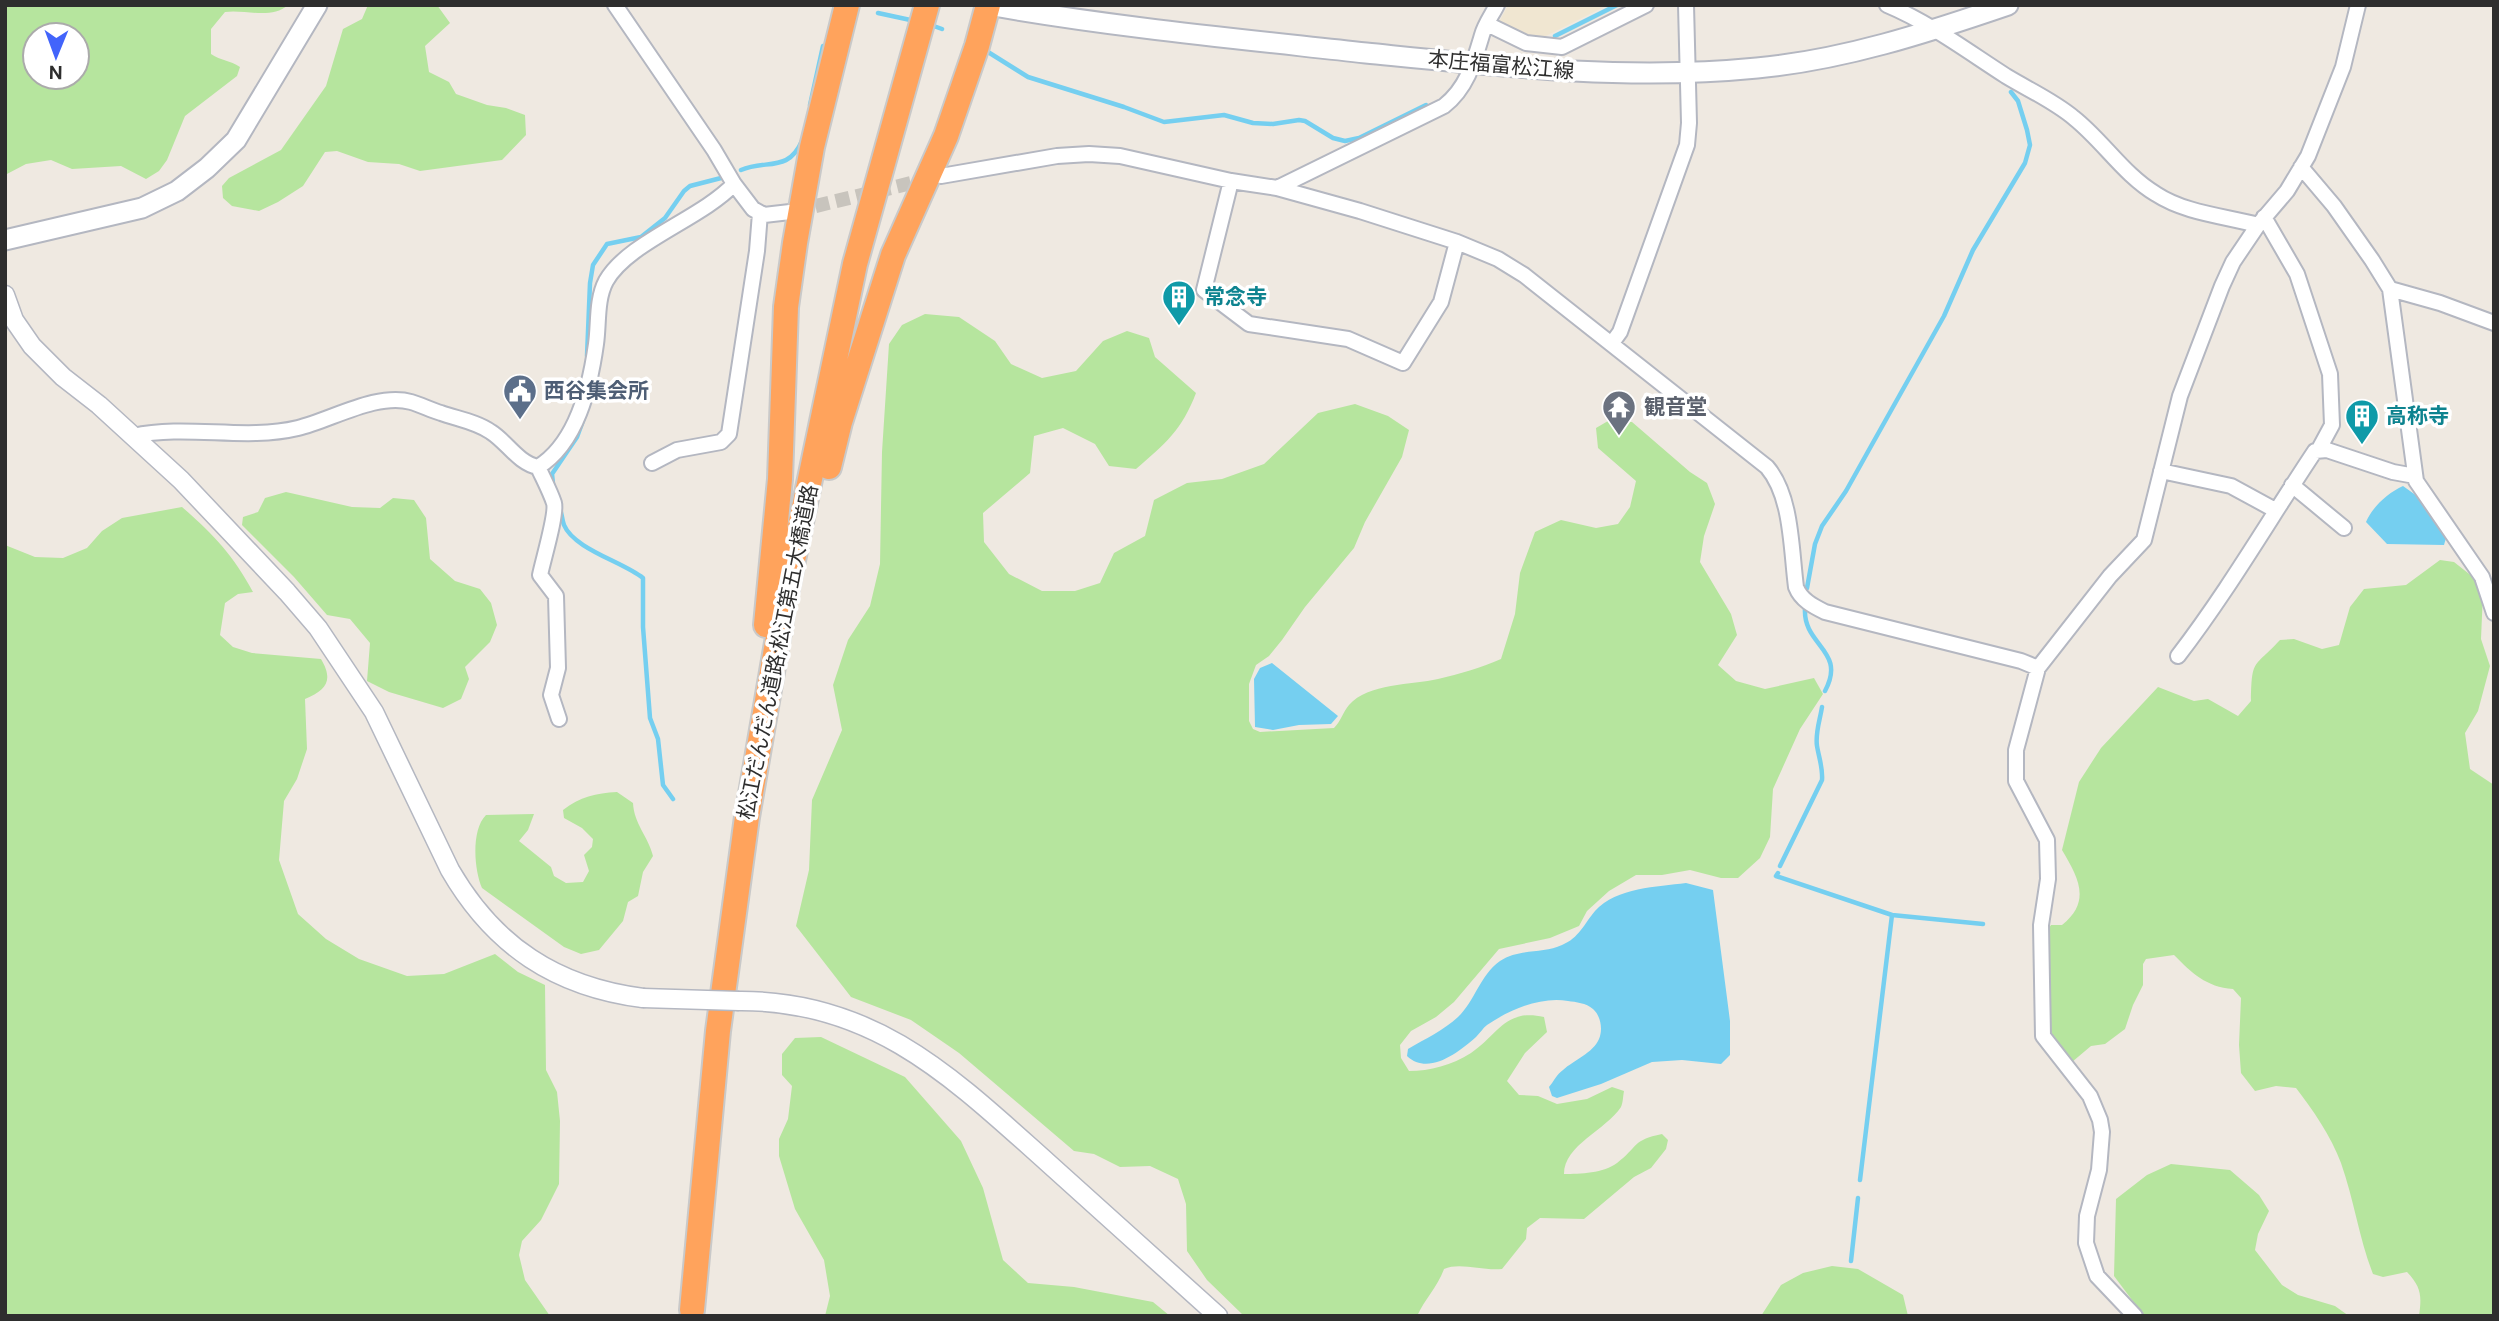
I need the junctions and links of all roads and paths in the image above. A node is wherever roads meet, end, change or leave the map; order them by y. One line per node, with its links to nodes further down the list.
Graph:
1 (317, 5): 24 (main road)
2 (615, 5): 19 (street)
3 (847, 5): 44 (highway)
4 (927, 5): 39 (highway, 松江だんだん道路;松江第五大橋道路)
5 (988, 5): 14 (main road, 本庄福富松江線); 39 (highway)
6 (1497, 5): 12 (street)
7 (1646, 5): 12 (street)
8 (1686, 5): 15 (street)
9 (1887, 5): 13 (street)
10 (2008, 5): 13 (main road, 本庄福富松江線)
11 (2358, 5): 16 (street)
12 (1487, 24): 14 (street)
13 (1936, 30): 15 (main road, 本庄福富松江線); 23 (street)
14 (1473, 64): 15 (main road, 本庄福富松江線); 20 (street)
15 (1688, 73): 29 (street)
16 (2301, 167): 23 (street); 26 (street)
17 (941, 176): 18 (street)
18 (1231, 181): 20 (street); 25 (street)
19 (734, 184): 22 (street); 33 (street)
20 (1277, 188): 25 (street)
21 (790, 212): 22 (street)
22 (760, 213): 32 (street)
23 (2261, 221): 31 (street); 34 (street)
24 (5, 240)
25 (1457, 242): 29 (street)
26 (2390, 289): 28 (street); 35 (street)
27 (5, 295): 30 (street)
28 (2494, 323)
29 (1612, 343): 42 (street)
30 (133, 436): 33 (street); 46 (street, bridge)
31 (2319, 449): 35 (street); 36 (street)
32 (652, 463)
33 (538, 467): 43 (street)
34 (2161, 471): 37 (street); 42 (street)
35 (2415, 476): 40 (street)
36 (2292, 485): 37 (street); 38 (street)
37 (2275, 510): 41 (street)
38 (2344, 528)
39 (783, 608): 44 (highway, 松江だんだん道路;松江第五大橋道路)
40 (2494, 614)
41 (2178, 656)
42 (2038, 668): 47 (street)
43 (559, 719)
44 (747, 817): 45 (highway, 松江だんだん道路;松江第五大橋道路)
45 (692, 1310)
46 (1218, 1316)
47 (2135, 1316)

